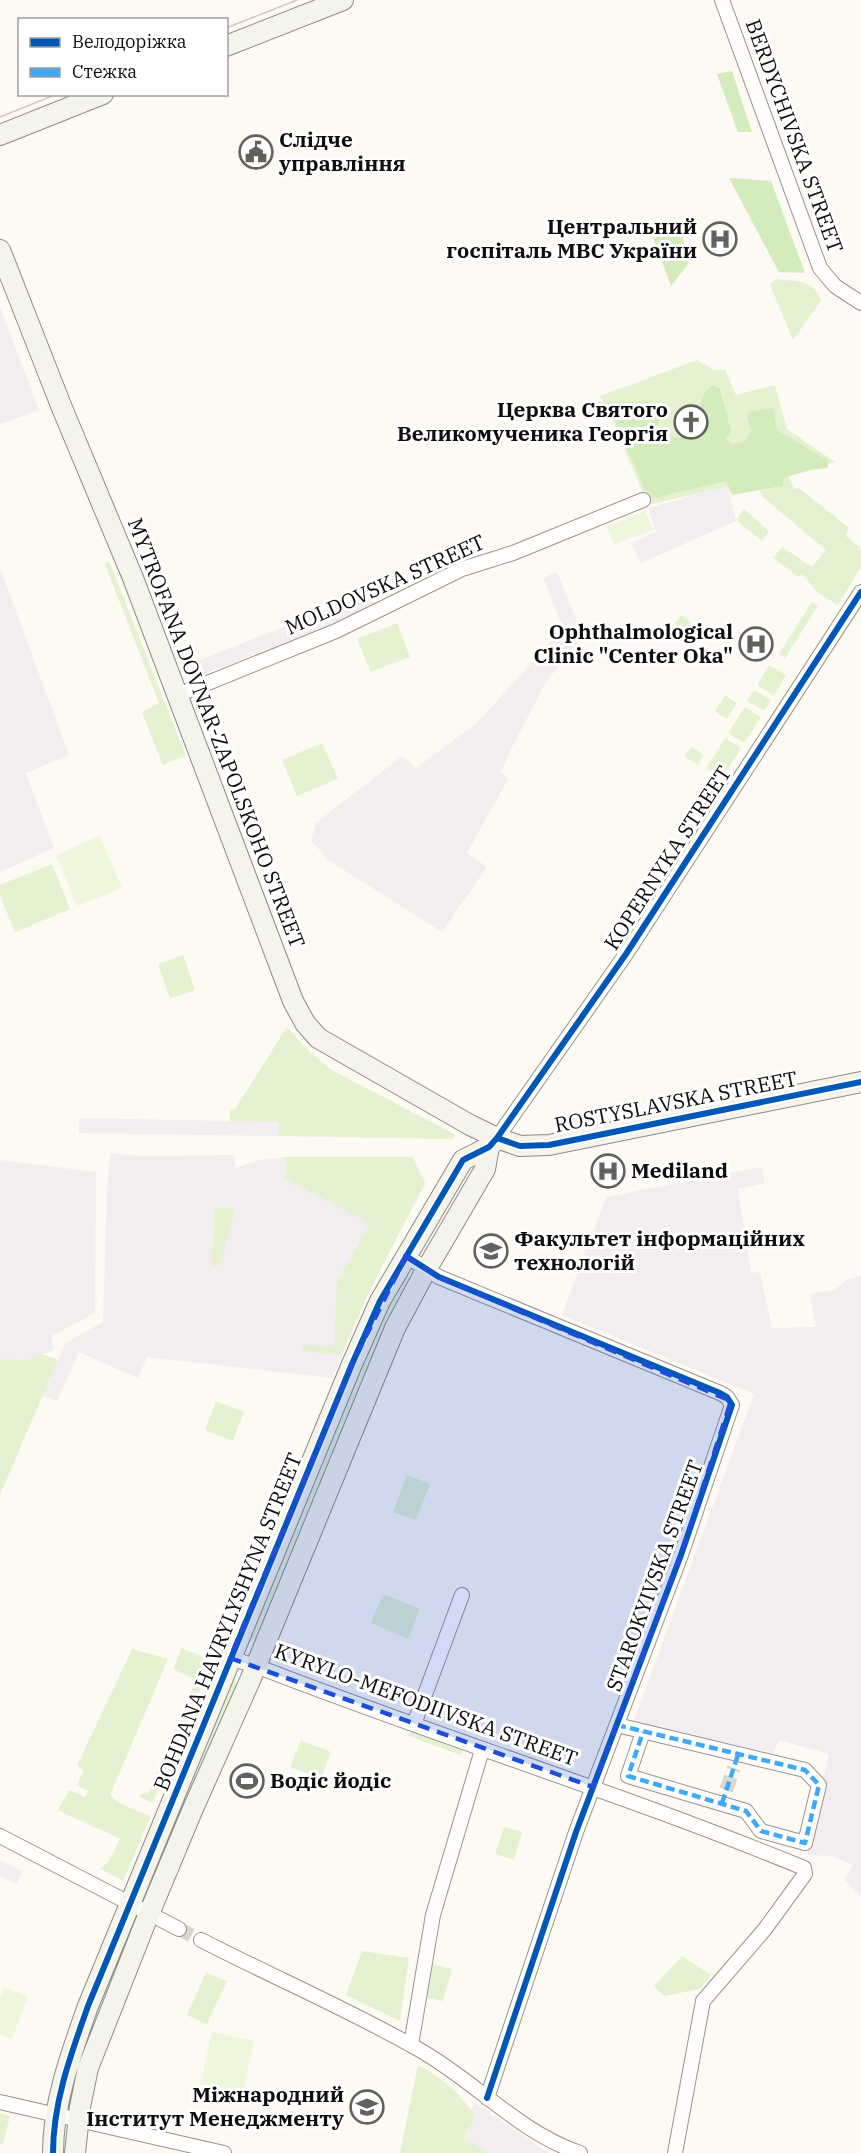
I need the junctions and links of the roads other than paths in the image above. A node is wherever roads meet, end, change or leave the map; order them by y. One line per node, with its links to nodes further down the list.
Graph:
1 (343, 0): 3 (street)
2 (722, 0): 7 (street, BERDYCHIVSKA STREET)
3 (228, 45)
4 (97, 96): 5 (street)
5 (0, 135)
6 (0, 250): 10 (street, MYTROFANA DOVNAR-ZAPOLSKOHO STREET)
7 (861, 303)
8 (643, 500): 10 (street, MOLDOVSKA STREET)
9 (861, 592): 12 (street, KOPERNYKA STREET)
10 (178, 695): 12 (street, MYTROFANA DOVNAR-ZAPOLSKOHO STREET)
11 (861, 1082): 12 (street, ROSTYSLAVSKA STREET)
12 (493, 1143): 13 (street, BOHDANA HAVRYLYSHYNA STREET); 14 (street, BOHDANA HAVRYLYSHYNA STREET)
13 (406, 1256): 14 (street, STAROKYIVSKA STREET); 16 (street, BOHDANA HAVRYLYSHYNA STREET)
14 (426, 1270): 17 (street, BOHDANA HAVRYLYSHYNA STREET); 19 (street, STAROKYIVSKA STREET)
15 (462, 1595): 18 (street)
16 (230, 1658): 17 (street, KYRYLO-MEFODIIVSKA STREET); 24 (street, BOHDANA HAVRYLYSHYNA STREET)
17 (256, 1666): 18 (street, KYRYLO-MEFODIIVSKA STREET); 25 (street, BOHDANA HAVRYLYSHYNA STREET)
18 (414, 1724): 21 (street, KYRYLO-MEFODIIVSKA STREET)
19 (617, 1725): 20 (street); 22 (street, STAROKYIVSKA STREET)
20 (643, 1732): 20 (street)
21 (482, 1750): 22 (street, KYRYLO-MEFODIIVSKA STREET); 28 (street)
22 (593, 1788): 29 (street, STAROKYIVSKA STREET); 37 (street, KYRYLO-MEFODIIVSKA STREET)
23 (0, 1836): 24 (street)
24 (129, 1904): 25 (street); 31 (street, BOHDANA HAVRYLYSHYNA STREET)
25 (149, 1914): 26 (street); 32 (street, BOHDANA HAVRYLYSHYNA STREET)
26 (179, 1929)
27 (201, 1940): 28 (street)
28 (411, 2046): 29 (street)
29 (487, 2098): 36 (street)
30 (0, 2102): 31 (street)
31 (56, 2116): 32 (street); 33 (street, BOHDANA HAVRYLYSHYNA STREET)
32 (78, 2120): 34 (street, BOHDANA HAVRYLYSHYNA STREET); 35 (street)
33 (53, 2153)
34 (75, 2153)
35 (224, 2153)
36 (579, 2153)
37 (675, 2153)

